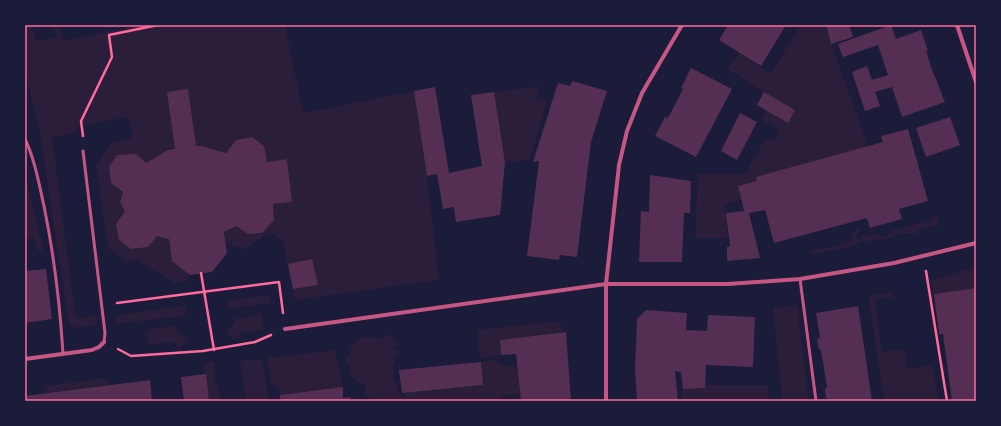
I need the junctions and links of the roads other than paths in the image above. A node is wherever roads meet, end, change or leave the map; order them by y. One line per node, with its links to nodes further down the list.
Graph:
1 (682, 25): 8 (street)
2 (957, 25): 3 (street)
3 (976, 82)
4 (25, 139): 11 (lane)
5 (83, 151): 10 (lane)
6 (976, 243): 7 (street)
7 (800, 279): 8 (street); 14 (lane)
8 (606, 284): 9 (street); 13 (street)
9 (285, 328)
10 (104, 342): 11 (street)
11 (63, 354): 12 (street)
12 (25, 359)
13 (606, 401)
14 (816, 401)

